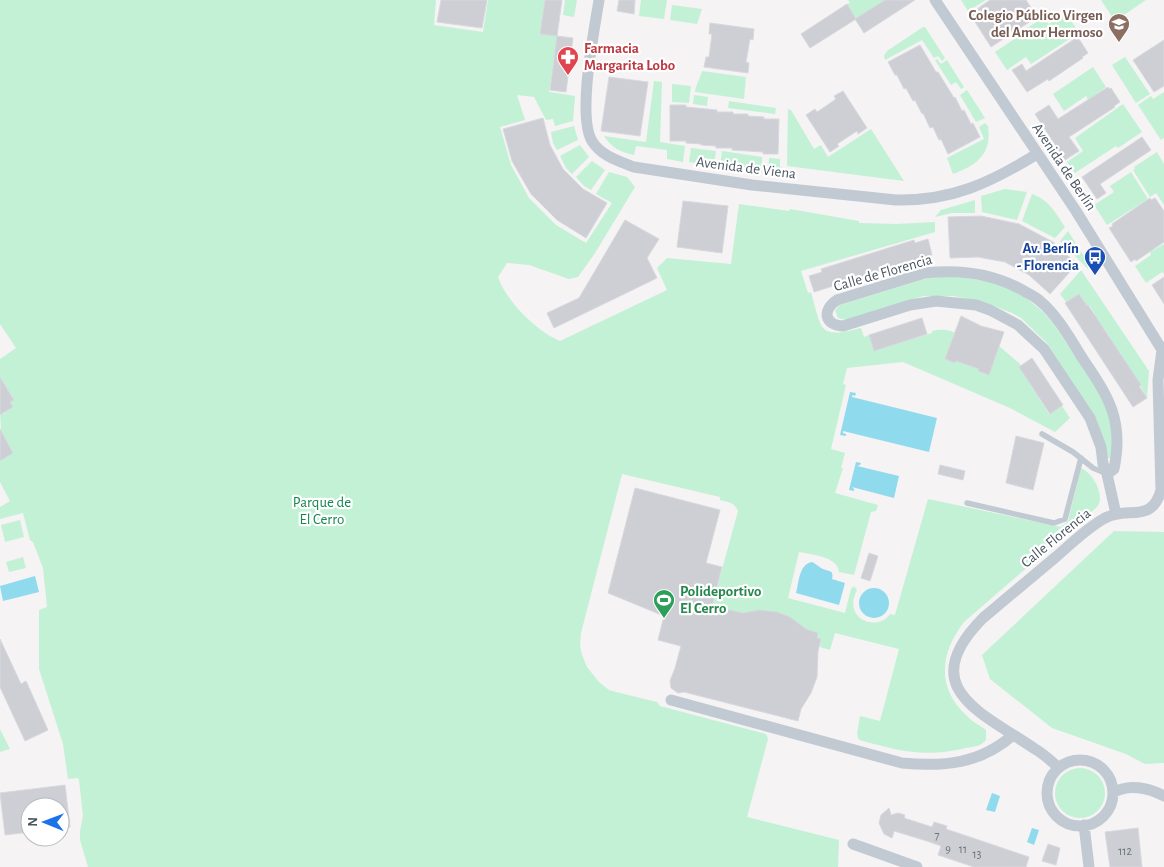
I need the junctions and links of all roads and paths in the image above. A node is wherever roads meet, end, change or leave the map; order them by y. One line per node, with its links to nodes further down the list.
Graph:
1 (599, 0): 3 (street, Avenida de Viena)
2 (935, 0): 3 (street, Avenida de Berlín)
3 (1037, 154): 4 (street, Avenida de Berlín)
4 (1163, 352): 9 (street, Calle Florencia)
5 (1042, 434): 6 (lane)
6 (1081, 458): 7 (lane); 8 (lane)
7 (1107, 474): 7 (street, Calle de Florencia); 9 (street, Calle de Florencia)
8 (967, 503)
9 (1116, 514): 11 (street, Calle Florencia)
10 (671, 700): 11 (street)
11 (1012, 735): 12 (street, Calle Florencia)
12 (1059, 768): 13 (street); 15 (street)
13 (1113, 793): 14 (street); 15 (street)
14 (1164, 796)
15 (1084, 825): 18 (street)
16 (853, 844): 17 (street)
17 (918, 867)
18 (1089, 867)

